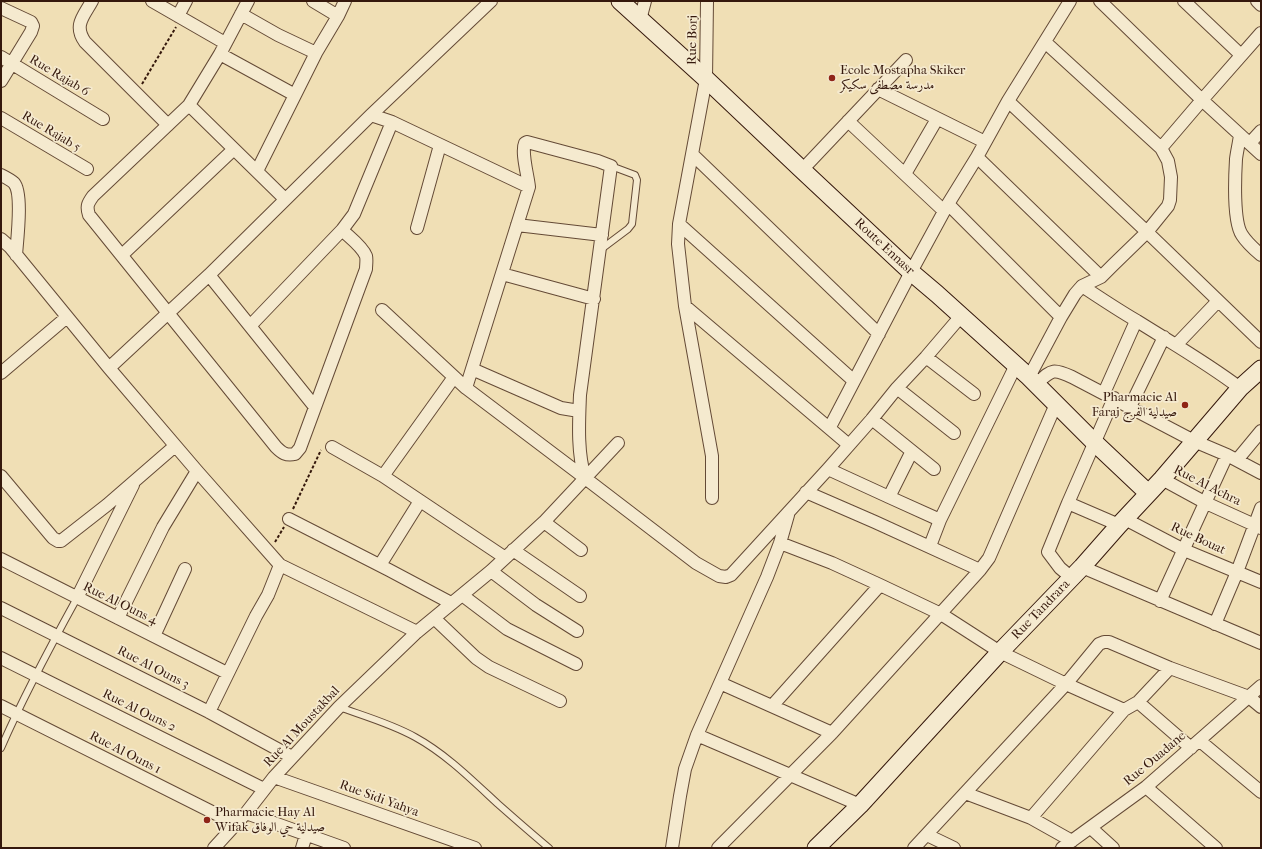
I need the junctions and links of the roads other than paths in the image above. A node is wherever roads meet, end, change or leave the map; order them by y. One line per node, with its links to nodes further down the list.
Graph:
1 (92, 1): 43 (street)
2 (152, 1): 19 (street)
3 (186, 1): 19 (street)
4 (248, 1): 17 (street)
5 (313, 1): 18 (street)
6 (345, 1): 18 (street)
7 (491, 1): 37 (street)
8 (620, 1): 20 (main road, Route Ennasr)
9 (645, 1): 20 (street)
10 (707, 1): 30 (street, Rue Borj)
11 (1070, 1): 22 (street)
12 (1100, 1): 34 (street)
13 (1184, 1): 26 (street)
14 (1257, 1): 15 (street)
15 (1261, 5)
16 (1, 8): 29 (street)
17 (241, 14): 23 (street); 24 (street)
18 (338, 16): 24 (street)
19 (180, 17): 23 (street)
20 (640, 20): 30 (main road, Route Ennasr)
21 (1261, 33): 26 (street)
22 (1045, 42): 35 (street); 49 (street)
23 (225, 43): 25 (street)
24 (316, 53): 33 (street)
25 (220, 54): 33 (street); 36 (street)
26 (1241, 55): 34 (street)
27 (1, 57): 29 (street, Rue Rajab 6)
28 (906, 60): 32 (street)
29 (12, 63): 31 (street); 40 (street, Rue Rajab 6)
30 (706, 79): 51 (street, Rue Borj); 56 (main road, Route Ennasr)
31 (1, 81)
32 (878, 89): 39 (street); 41 (street)
33 (295, 95): 57 (street)
34 (1202, 100): 45 (street); 49 (street)
35 (1008, 102): 46 (street); 67 (street)
36 (189, 105): 43 (street); 50 (street)
37 (371, 115): 42 (street); 61 (street)
38 (1, 118): 55 (street, Rue Rajab 5)
39 (937, 118): 46 (street); 58 (street)
40 (103, 119)
41 (848, 121): 56 (street); 58 (street)
42 (392, 122): 47 (street); 66 (street)
43 (168, 125): 73 (street)
44 (1261, 131): 48 (street)
45 (1240, 135): 48 (street); 72 (street)
46 (985, 142): 53 (street)
47 (440, 144): 60 (street); 65 (street)
48 (1250, 144): 52 (street)
49 (1161, 148): 67 (street)
50 (234, 149): 57 (street); 73 (street)
51 (692, 154): 63 (street, Rue Borj); 89 (street)
52 (1261, 154)
53 (977, 157): 62 (street); 77 (street)
54 (611, 166): 60 (street); 68 (street); 70 (lane)
55 (87, 169)
56 (802, 170): 74 (main road, Route Ennasr)
57 (257, 171): 61 (street)
58 (905, 174): 62 (street)
59 (1, 175): 71 (street)
60 (528, 187): 64 (street)
61 (285, 199): 76 (street)
62 (946, 208): 74 (street); 86 (street)
63 (679, 224): 81 (street, Rue Borj); 101 (street)
64 (517, 225): 68 (street); 75 (street)
65 (417, 228)
66 (342, 230): 88 (street); 108 (street)
67 (1147, 232): 77 (street); 80 (street)
68 (602, 235): 70 (street)
69 (1, 239): 71 (street)
70 (600, 250): 79 (street)
71 (16, 255): 85 (street)
72 (1261, 255)
73 (122, 256): 83 (street)
74 (911, 272): 84 (main road, Route Ennasr); 89 (street)
75 (502, 274): 79 (street); 96 (street)
76 (208, 275): 83 (street); 88 (street)
77 (1100, 277): 78 (street)
78 (1082, 286): 86 (street); 87 (street)
79 (594, 300): 110 (street)
80 (1218, 301): 91 (street); 92 (street)
81 (685, 306): 112 (street); 135 (street, Rue Borj)
82 (382, 310): 99 (street)
83 (168, 312): 95 (street); 108 (street)
84 (961, 316): 93 (street); 94 (main road, Route Ennasr)
85 (67, 317): 95 (street); 98 (street)
86 (1061, 317): 100 (street)
87 (1136, 321): 90 (street); 106 (street)
88 (250, 326): 108 (street)
89 (879, 334): 101 (street)
90 (1164, 337): 92 (street); 109 (street)
91 (1261, 342)
92 (1176, 344): 104 (street)
93 (926, 357): 103 (street); 105 (street)
94 (1016, 366): 100 (main road, Route Ennasr); 142 (street)
95 (109, 368): 119 (street)
96 (472, 369): 102 (street); 110 (street)
97 (1261, 369): 104 (main road, Rue Tandrara)
98 (1, 372)
99 (454, 377): 102 (street); 127 (street)
100 (1033, 380): 106 (street); 107 (main road, Route Ennasr)
101 (854, 381): 112 (street)
102 (466, 388): 128 (street)
103 (897, 388): 111 (street); 114 (street)
104 (1240, 388): 115 (main road, Rue Tandrara)
105 (974, 394)
106 (1109, 396): 109 (street); 116 (street)
107 (1056, 404): 116 (main road, Route Ennasr); 155 (street)
108 (315, 407)
109 (1130, 407): 115 (street)
110 (580, 411): 128 (street)
111 (872, 419): 118 (street); 121 (street)
112 (830, 427): 118 (street)
113 (1261, 431): 122 (street)
114 (954, 432)
115 (1194, 440): 122 (street); 129 (main road, Rue Tandrara)
116 (1094, 442): 133 (main road, Route Ennasr); 137 (street)
117 (618, 444): 128 (street, Rue Al Moustakbal)
118 (849, 445): 123 (street)
119 (175, 446): 125 (street); 130 (street)
120 (332, 447): 127 (street)
121 (912, 451): 124 (street); 134 (street)
122 (1232, 458): 126 (street); 138 (street)
123 (828, 469): 132 (street); 134 (street)
124 (934, 469)
125 (197, 471): 152 (street); 168 (street)
126 (1261, 473)
127 (383, 476): 136 (street)
128 (585, 478): 140 (street); 143 (street, Rue Al Moustakbal)
129 (1162, 479): 133 (main road, Rue Tandrara); 138 (street, Rue Al Achra)
130 (136, 480): 131 (street); 163 (street)
131 (2, 481)
132 (806, 492): 140 (street); 147 (street)
133 (1148, 493): 144 (main road, Rue Tandrara)
134 (889, 497): 142 (street)
135 (712, 498)
136 (420, 501): 150 (street); 153 (street)
137 (1068, 503): 144 (street, Rue Bouat); 158 (street)
138 (1206, 503): 145 (street, Rue Al Achra); 149 (street)
139 (1261, 508): 145 (street)
140 (789, 513): 146 (street)
141 (288, 519): 153 (street)
142 (940, 520): 147 (street)
143 (544, 522): 148 (street); 150 (street, Rue Al Moustakbal)
144 (1122, 522): 149 (street, Rue Bouat); 158 (main road, Rue Tandrara)
145 (1258, 527): 157 (street)
146 (780, 543): 160 (street); 182 (street)
147 (930, 546): 155 (street)
148 (581, 550)
149 (1184, 550): 157 (street, Rue Bouat); 164 (street)
150 (508, 554): 156 (street, Rue Al Moustakbal); 162 (street)
151 (1, 559): 163 (street, Rue Al Ouns 4)
152 (280, 565): 172 (street); 180 (street)
153 (380, 565): 165 (street)
154 (185, 569): 174 (street)
155 (980, 570): 167 (street)
156 (491, 571): 161 (street, Rue Al Moustakbal); 171 (street)
157 (1237, 572): 159 (street, Rue Bouat); 170 (street)
158 (1077, 573): 164 (street); 176 (main road, Rue Tandrara)
159 (1261, 582)
160 (880, 584): 167 (street); 189 (street)
161 (462, 595): 165 (street, Rue Al Moustakbal); 178 (street)
162 (580, 596)
163 (77, 598): 168 (street, Rue Al Ouns 4); 173 (lane)
164 (1160, 602): 170 (street)
165 (452, 603): 169 (street, Rue Al Moustakbal)
166 (1, 608): 173 (street, Rue Al Ouns 3)
167 (941, 614): 176 (street); 195 (street)
168 (118, 618): 174 (street, Rue Al Ouns 4)
169 (434, 618): 172 (street, Rue Al Moustakbal); 186 (street)
170 (1215, 624): 175 (street)
171 (577, 631)
172 (417, 632): 190 (street, Rue Al Moustakbal)
173 (56, 635): 181 (lane); 193 (street, Rue Al Ouns 3)
174 (154, 636): 180 (street, Rue Al Ouns 4)
175 (1261, 644)
176 (1000, 652): 183 (street); 206 (main road, Rue Tandrara)
177 (1, 658): 181 (street, Rue Al Ouns 2)
178 (576, 664)
179 (1170, 668): 183 (street); 185 (street); 187 (street)
180 (228, 673): 193 (street)
181 (36, 676): 194 (lane); 203 (street, Rue Al Ouns 2)
182 (720, 683): 189 (street); 196 (street)
183 (1066, 684): 192 (street); 205 (street)
184 (1261, 686): 185 (street, Rue Ouadane)
185 (1249, 697): 191 (street); 197 (street, Rue Ouadane)
186 (560, 702)
187 (1138, 702): 192 (street); 197 (street)
188 (1, 706): 194 (street, Rue Al Ouns 1)
189 (772, 706): 195 (street)
190 (339, 707): 199 (street, Rue Al Moustakbal); 218 (lane)
191 (1261, 707)
192 (1124, 710): 208 (street)
193 (209, 712): 199 (street, Rue Al Ouns 3)
194 (16, 714): 198 (lane); 209 (street, Rue Al Ouns 1)
195 (832, 733): 200 (street)
196 (696, 735): 200 (street); 219 (street)
197 (1195, 745): 202 (street, Rue Ouadane); 204 (street)
198 (1, 748)
199 (292, 757): 201 (street, Rue Al Moustakbal)
200 (791, 775): 206 (street); 220 (street)
201 (274, 776): 203 (street, Rue Al Moustakbal); 217 (street, Rue Sidi Yahya)
202 (1146, 787): 210 (street, Rue Ouadane); 225 (street)
203 (264, 789): 207 (street, Rue Al Moustakbal)
204 (1261, 792)
205 (965, 793): 208 (street); 212 (street)
206 (860, 805): 221 (main road, Rue Tandrara)
207 (246, 813): 209 (street, Rue Al Moustakbal); 211 (street)
208 (1031, 818): 213 (street)
209 (236, 824): 214 (street, Rue Al Moustakbal)
210 (1091, 828): 213 (street, Rue Ouadane); 224 (street)
211 (306, 835): 215 (street); 216 (street)
212 (926, 835): 222 (street); 223 (street)
213 (1067, 845)
214 (214, 848)
215 (302, 848)
216 (344, 848)
217 (475, 848)
218 (549, 848)
219 (672, 848)
220 (718, 848)
221 (816, 848)
222 (914, 848)
223 (954, 848)
224 (1113, 848)
225 (1216, 848)

